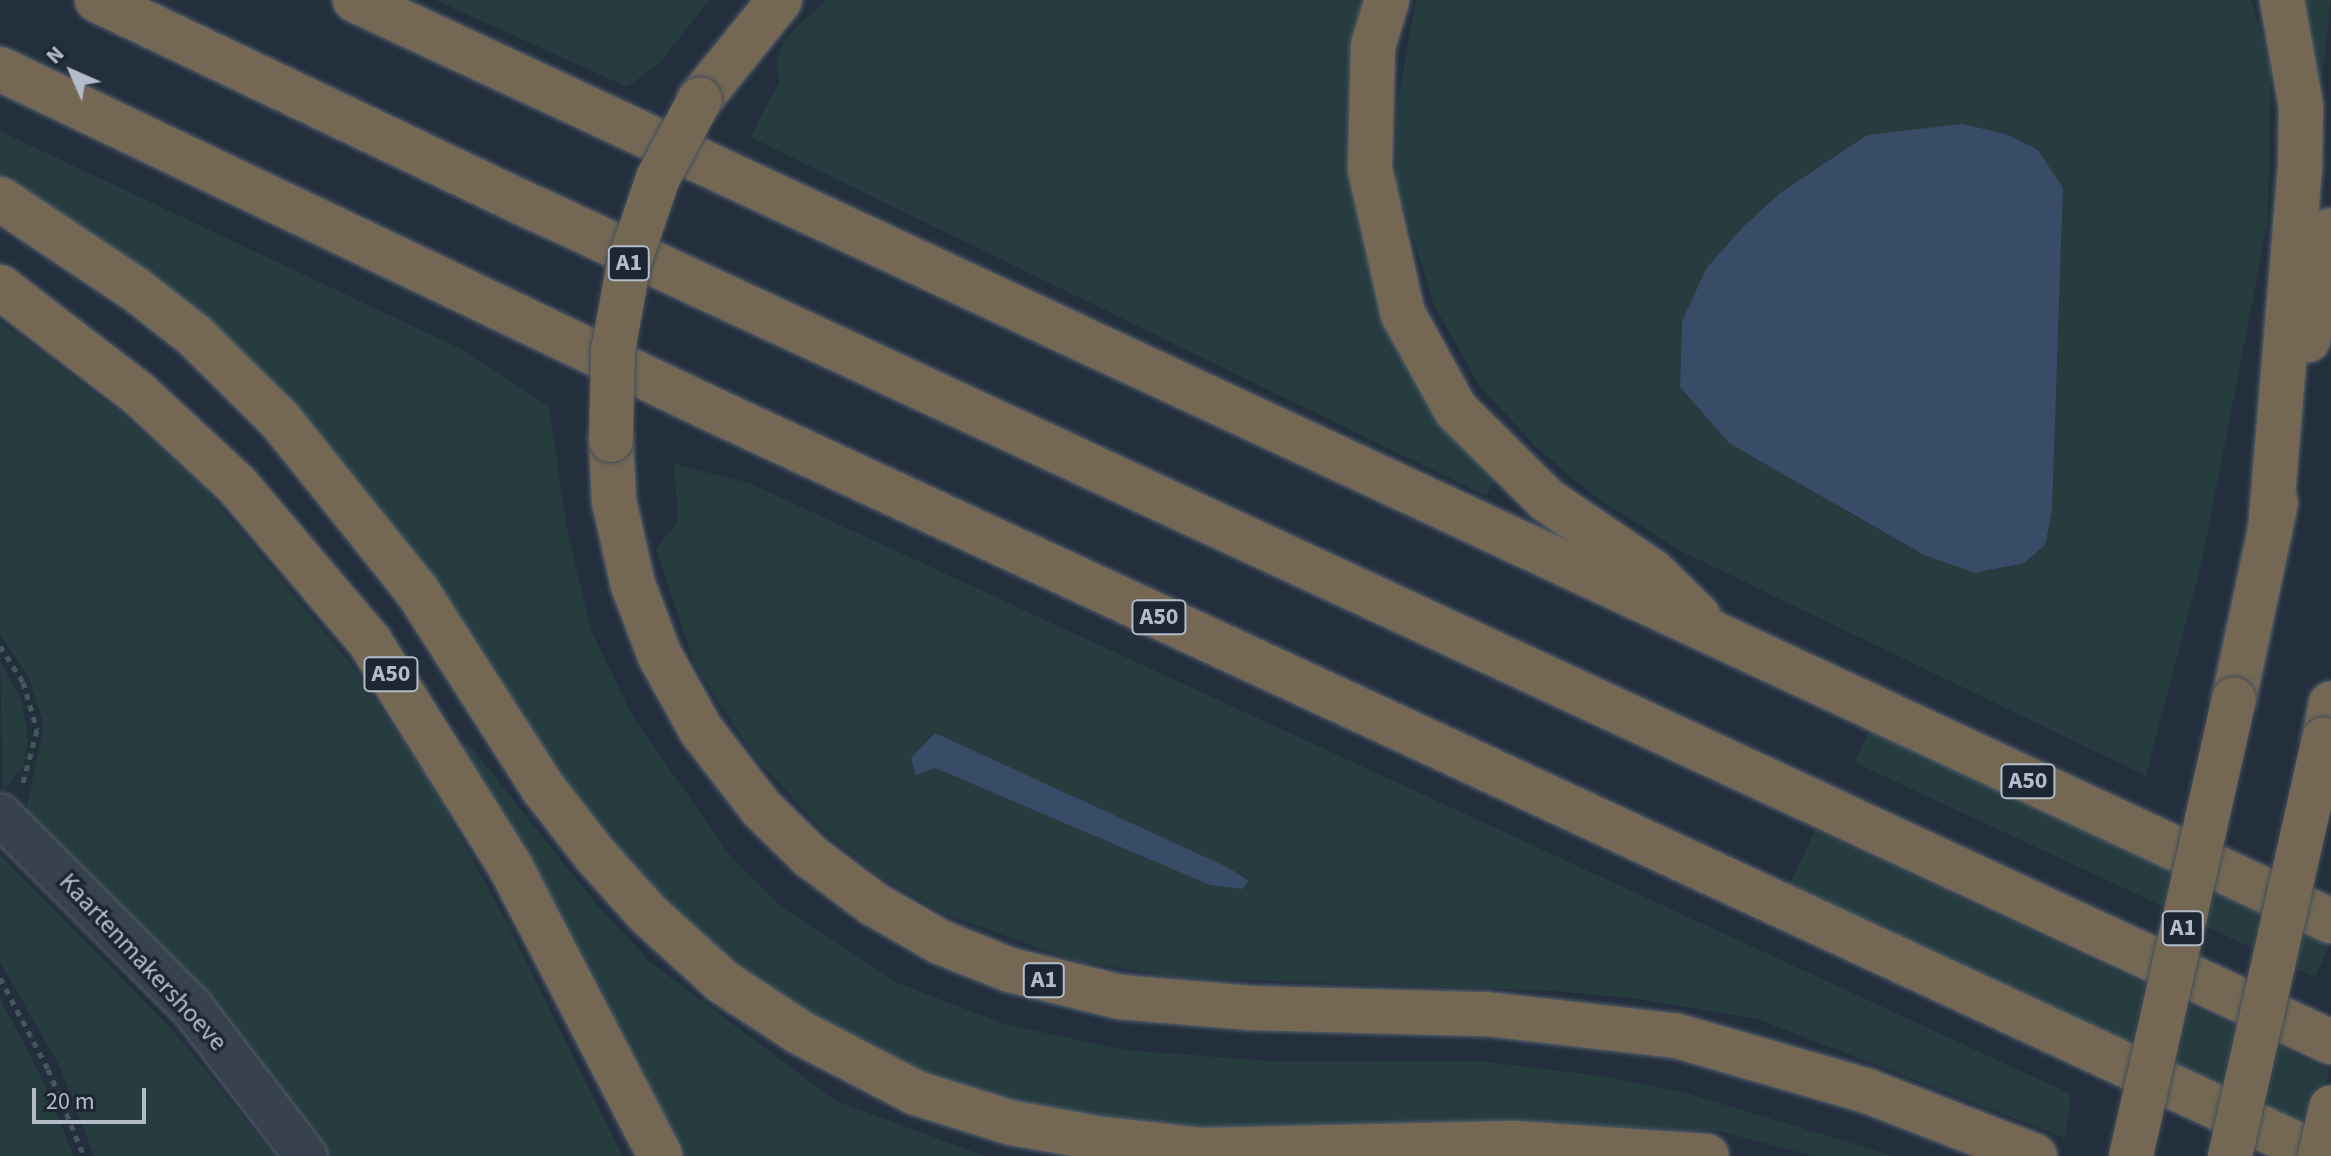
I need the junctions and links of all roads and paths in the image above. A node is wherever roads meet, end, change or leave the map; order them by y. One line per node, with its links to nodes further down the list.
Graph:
1 (97, 0): 17 (highway)
2 (355, 0): 11 (highway, A50)
3 (780, 0): 23 (highway, A1, bridge)
4 (1387, 0): 11 (highway, A50)
5 (2282, 0): 10 (highway)
6 (0, 69): 26 (highway, A50)
7 (0, 199): 22 (highway, A50)
8 (2331, 230): 10 (highway, A1)
9 (0, 287): 21 (highway, A50)
10 (2270, 532): 24 (highway, A1, bridge)
11 (1724, 641): 15 (highway, A50)
12 (0, 646): 14 (path)
13 (2328, 722): 25 (highway, bridge)
14 (2, 816): 20 (street, Kaartenmakershoeve)
15 (2331, 921)
16 (0, 978): 19 (path)
17 (2331, 1042)
18 (2331, 1107): 26 (highway, bridge)
19 (84, 1156)
20 (306, 1156)
21 (660, 1156)
22 (1707, 1156)
23 (2035, 1156)
24 (2131, 1156)
25 (2230, 1156)
26 (2321, 1156)

